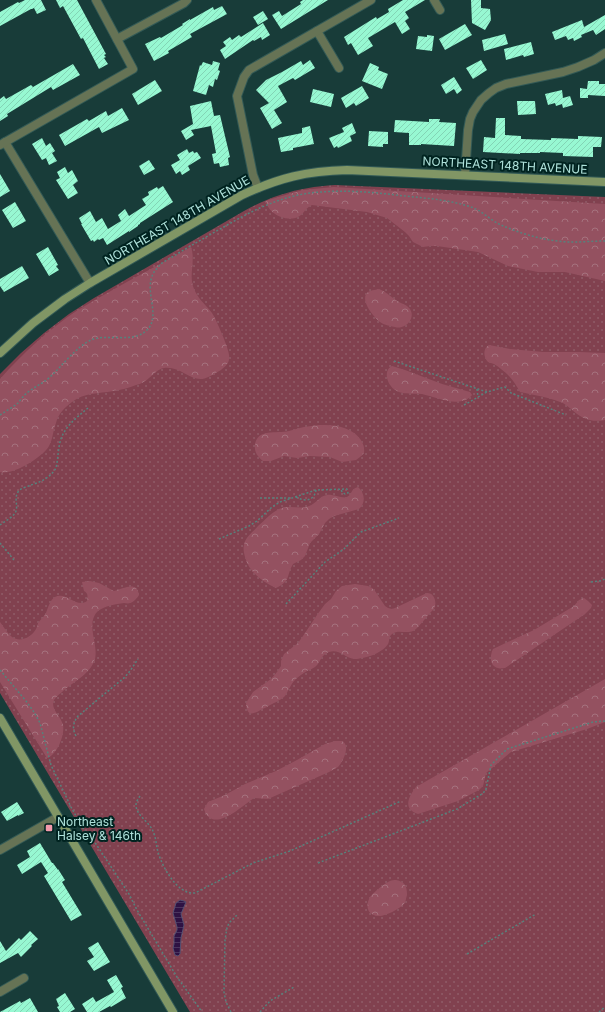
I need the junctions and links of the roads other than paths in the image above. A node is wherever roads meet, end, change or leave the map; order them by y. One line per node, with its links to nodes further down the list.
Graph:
1 (96, 0): 7 (street)
2 (187, 0): 7 (street)
3 (370, 0): 6 (street)
4 (434, 0): 5 (street)
5 (440, 10)
6 (316, 31): 9 (street); 13 (street)
7 (117, 39): 10 (street)
8 (605, 53): 11 (street)
9 (339, 68)
10 (2, 144): 14 (street)
11 (465, 175): 12 (main road, NORTHEAST 148TH AVENUE); 13 (main road, NORTHEAST 148TH AVENUE)
12 (605, 182)
13 (258, 188): 14 (main road, NORTHEAST 148TH AVENUE)
14 (90, 284): 15 (main road, NORTHEAST 148TH AVENUE)
15 (0, 353)
16 (0, 718): 17 (main road)
17 (58, 817): 18 (street); 21 (main road)
18 (0, 850)
19 (24, 978): 20 (street)
20 (0, 992)
21 (173, 1012)

